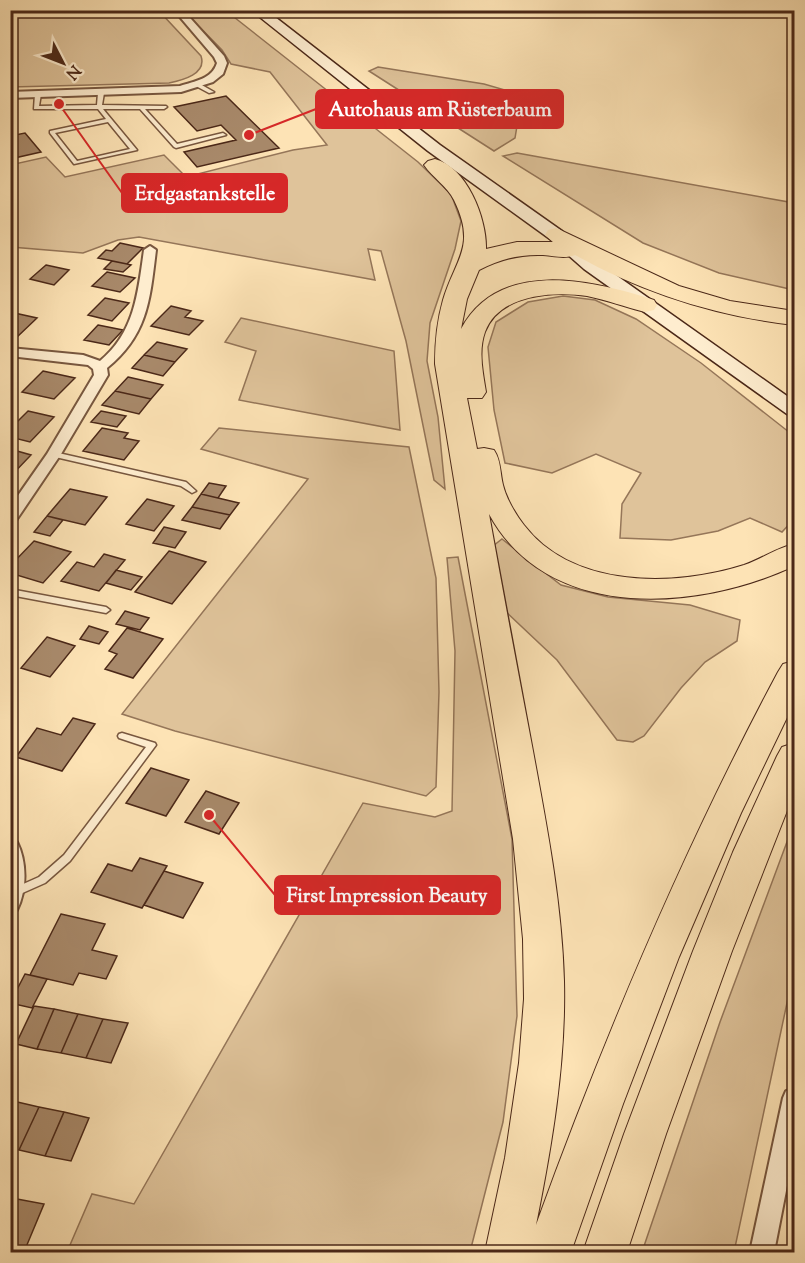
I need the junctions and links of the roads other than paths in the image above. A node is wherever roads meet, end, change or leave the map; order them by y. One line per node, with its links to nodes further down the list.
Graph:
1 (178, 10): 3 (street)
2 (252, 13): 13 (main road); 14 (main road)
3 (198, 85): 4 (lane); 5 (street)
4 (211, 92)
5 (101, 93): 6 (street); 8 (lane)
6 (38, 94): 7 (street); 8 (lane)
7 (10, 95)
8 (99, 107): 9 (lane); 11 (lane)
9 (141, 107): 10 (lane); 12 (lane)
10 (164, 107)
11 (108, 120): 11 (lane)
12 (223, 135)
13 (435, 165): 14 (main road); 16 (highway)
14 (561, 243): 16 (highway); 17 (main road); 18 (highway)
15 (150, 250): 20 (street)
16 (471, 265): 34 (highway)
17 (645, 305): 21 (main road); 25 (highway)
18 (795, 318)
19 (10, 352): 20 (street)
20 (100, 367): 22 (street)
21 (795, 410)
22 (54, 454): 23 (lane); 24 (street)
23 (192, 491)
24 (10, 519)
25 (795, 554)
26 (10, 592): 27 (lane)
27 (106, 610)
28 (795, 672): 35 (highway)
29 (122, 736): 32 (lane)
30 (795, 756): 36 (highway)
31 (10, 847): 32 (street)
32 (13, 898)
33 (795, 1098): 37 (street)
34 (508, 1252)
35 (549, 1252)
36 (605, 1252)
37 (762, 1252)

